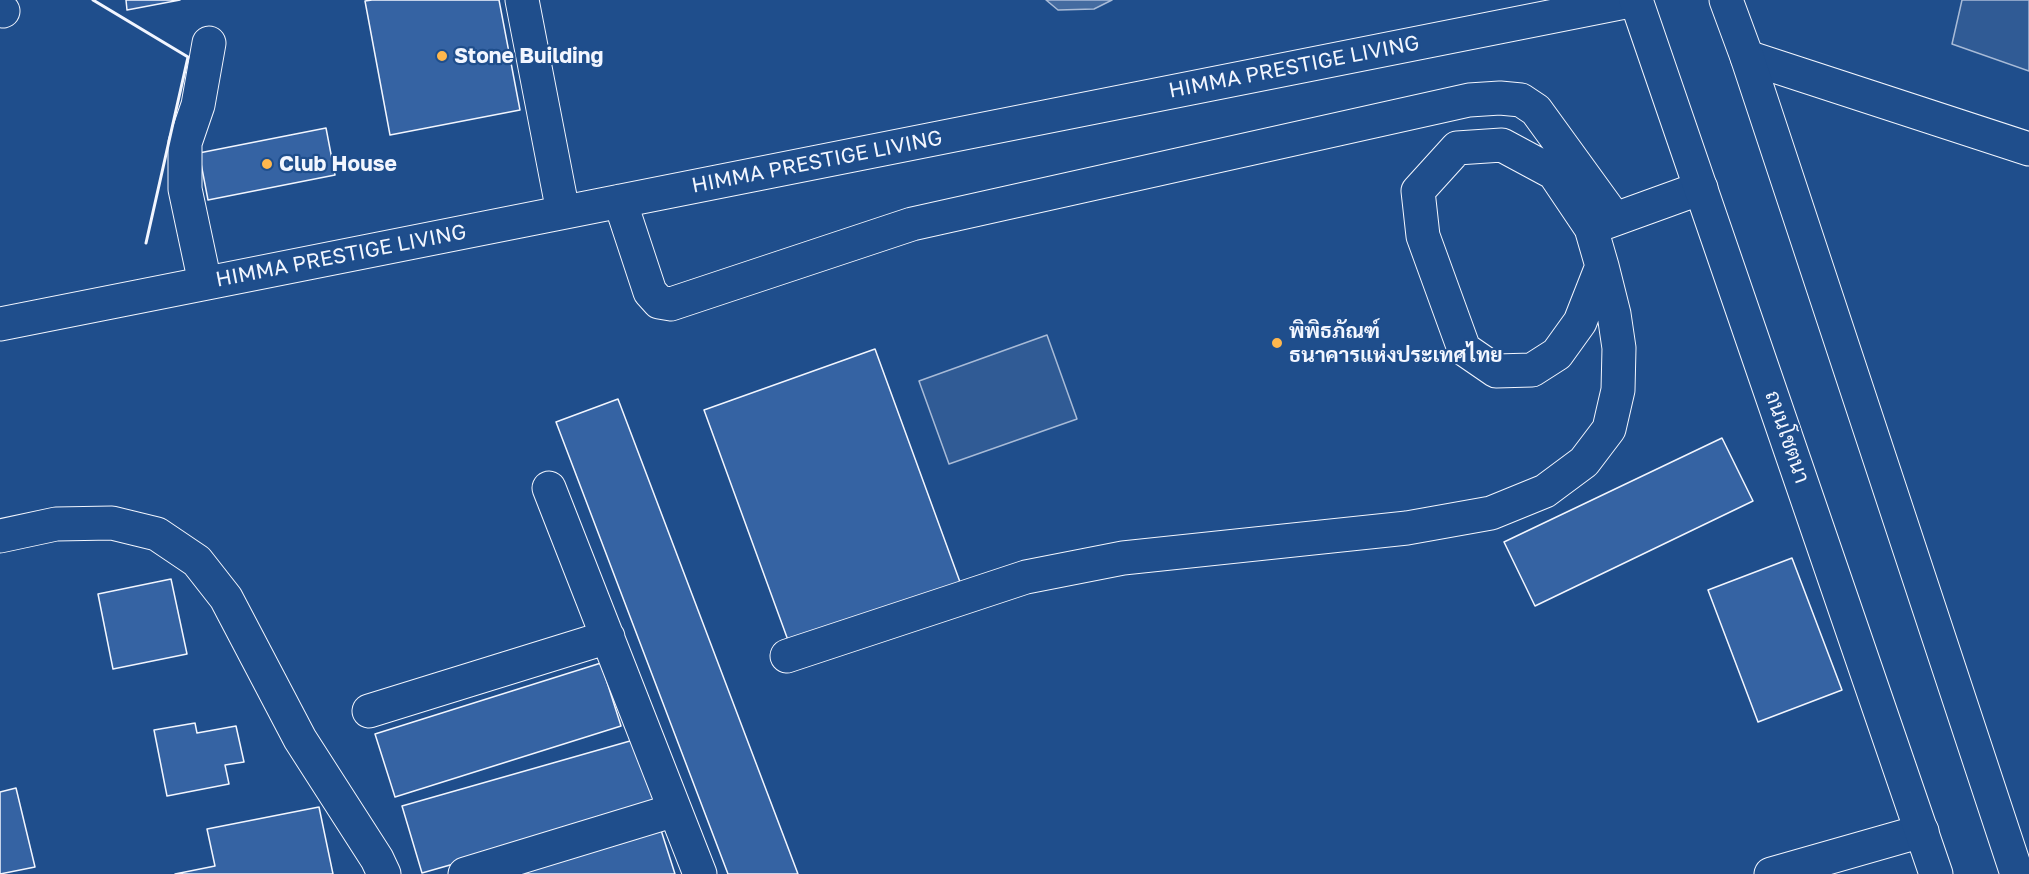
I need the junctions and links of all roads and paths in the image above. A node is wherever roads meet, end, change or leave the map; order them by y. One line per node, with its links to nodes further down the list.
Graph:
1 (522, 0): 9 (street)
2 (1636, 0): 7 (street, ถนนโชตนา); 8 (street, HIMMA PRESTIGE LIVING)
3 (1726, 0): 5 (street)
4 (209, 43): 12 (street)
5 (1747, 57): 6 (street); 26 (street)
6 (2029, 149)
7 (1701, 188): 10 (street); 20 (street, ถนนโชตนา)
8 (620, 201): 9 (street, HIMMA PRESTIGE LIVING); 10 (street)
9 (563, 212): 12 (street, HIMMA PRESTIGE LIVING)
10 (1603, 223): 11 (street); 11 (street)
11 (1602, 266): 17 (street)
12 (205, 283): 13 (street, HIMMA PRESTIGE LIVING)
13 (0, 324)
14 (549, 488): 16 (street)
15 (0, 536): 21 (street)
16 (608, 637): 18 (street); 19 (street)
17 (787, 656)
18 (369, 711)
19 (675, 810): 22 (street); 23 (street)
20 (1922, 831): 24 (street); 25 (street, ถนนโชตนา)
21 (384, 874)
22 (465, 874)
23 (700, 874)
24 (1772, 874)
25 (1936, 874)
26 (2017, 874)

